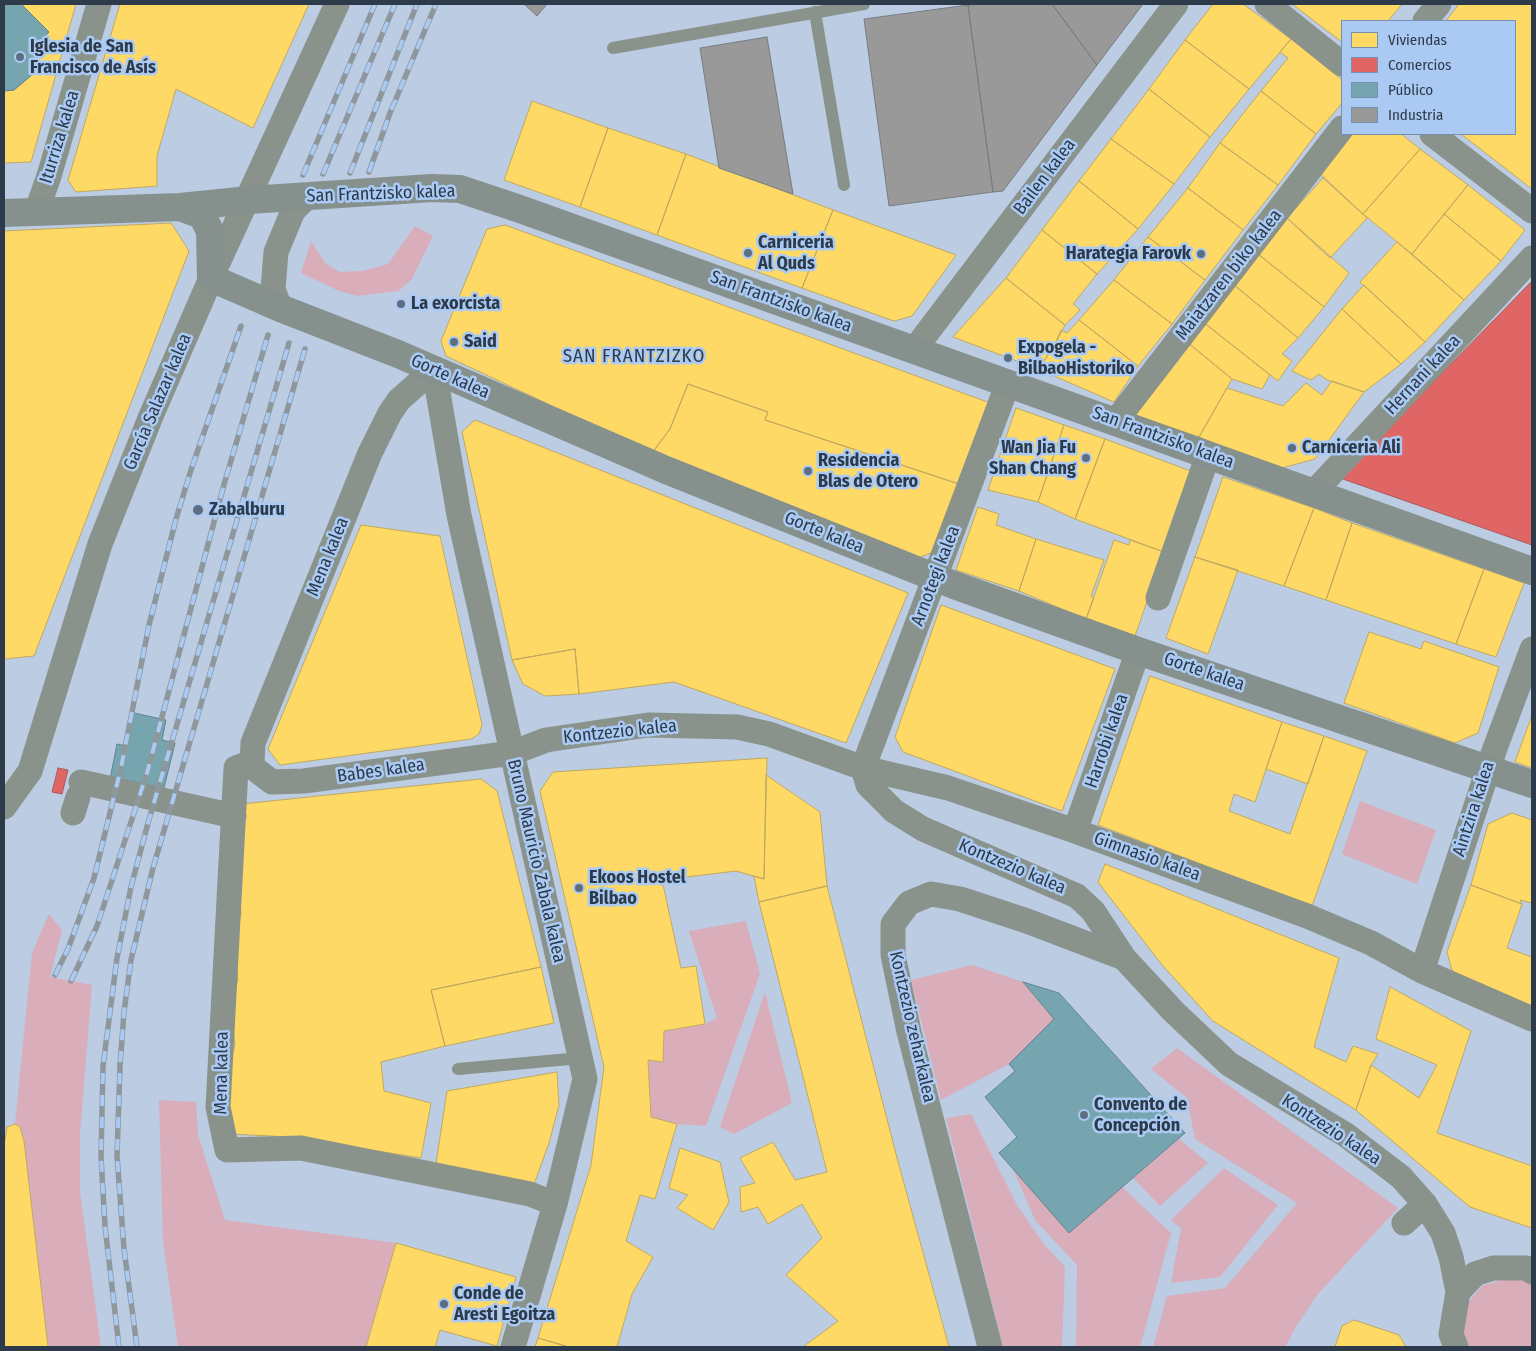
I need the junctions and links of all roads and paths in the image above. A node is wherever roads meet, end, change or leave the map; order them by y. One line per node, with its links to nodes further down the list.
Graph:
1 (99, 4): 19 (street, Iturriza kalea)
2 (337, 4): 15 (street, García Salazar kalea)
3 (864, 4): 7 (lane)
4 (1176, 4): 23 (street, Bailen kalea)
5 (1267, 4): 10 (street)
6 (1439, 4): 8 (street)
7 (815, 12): 9 (lane); 13 (lane)
8 (1426, 20)
9 (613, 48)
10 (1341, 63)
11 (1341, 129): 26 (street, Maiatzaren biko kalea)
12 (1433, 135): 17 (street)
13 (844, 185)
14 (308, 196): 15 (street, San Frantzisko kalea); 22 (street); 23 (street, San Frantzisko kalea)
15 (248, 200): 16 (street, San Frantzisko kalea); 21 (street, García Salazar kalea)
16 (180, 207): 19 (street, San Frantzisko kalea); 21 (street)
17 (1532, 211)
18 (4, 213): 19 (street, San Frantzisko kalea)
19 (36, 213)
20 (1532, 258): 28 (street, Hernani kalea)
21 (211, 278): 22 (street, Gorte kalea); 40 (street, García Salazar kalea)
22 (280, 308): 24 (street, Gorte kalea)
23 (914, 350): 25 (street, San Frantzisko kalea)
24 (434, 370): 30 (street, Gorte kalea); 34 (street, Bruno Mauricio Zabala kalea); 35 (street, Mena kalea)
25 (1008, 383): 26 (street, San Frantzisko kalea); 30 (street, Arnotegi kalea)
26 (1116, 422): 27 (street, San Frantzisko kalea)
27 (1208, 455): 28 (street, San Frantzisko kalea); 31 (street)
28 (1314, 492): 29 (street, San Frantzisko kalea)
29 (1532, 571)
30 (935, 576): 33 (street, Gorte kalea); 36 (street, Arnotegi kalea)
31 (1158, 598)
32 (1532, 649): 37 (street, Aintzira kalea)
33 (1138, 651): 37 (street, Gorte kalea); 42 (street, Harrobi kalea)
34 (512, 753): 35 (street, Babes kalea); 36 (street, Kontzezio kalea); 46 (street, Bruno Mauricio Zabala kalea)
35 (253, 766): 41 (street, Mena kalea)
36 (863, 768): 42 (street, Gimnasio kalea); 43 (street, Kontzezio kalea)
37 (1488, 768): 38 (street, Gorte kalea); 44 (street, Aintzira kalea)
38 (1532, 784)
39 (81, 794): 41 (street)
40 (4, 807)
41 (234, 816): 48 (street, Mena kalea)
42 (1075, 831): 44 (street, Gimnasio kalea)
43 (1124, 958): 49 (street, Kontzezio kalea); 54 (street, Kontzezio zeharkalea)
44 (1422, 971): 45 (street, Gimnasio kalea)
45 (1532, 1018)
46 (581, 1058): 47 (lane); 48 (street, Bruno Mauricio Zabala kalea)
47 (458, 1069)
48 (555, 1204): 53 (street, Bruno Mauricio Zabala kalea)
49 (1425, 1204): 50 (street); 52 (street, Kontzezio kalea)
50 (1404, 1224)
51 (1532, 1272): 52 (street)
52 (1458, 1292): 55 (street, Kontzezio kalea)
53 (513, 1347)
54 (990, 1347)
55 (1456, 1347)

